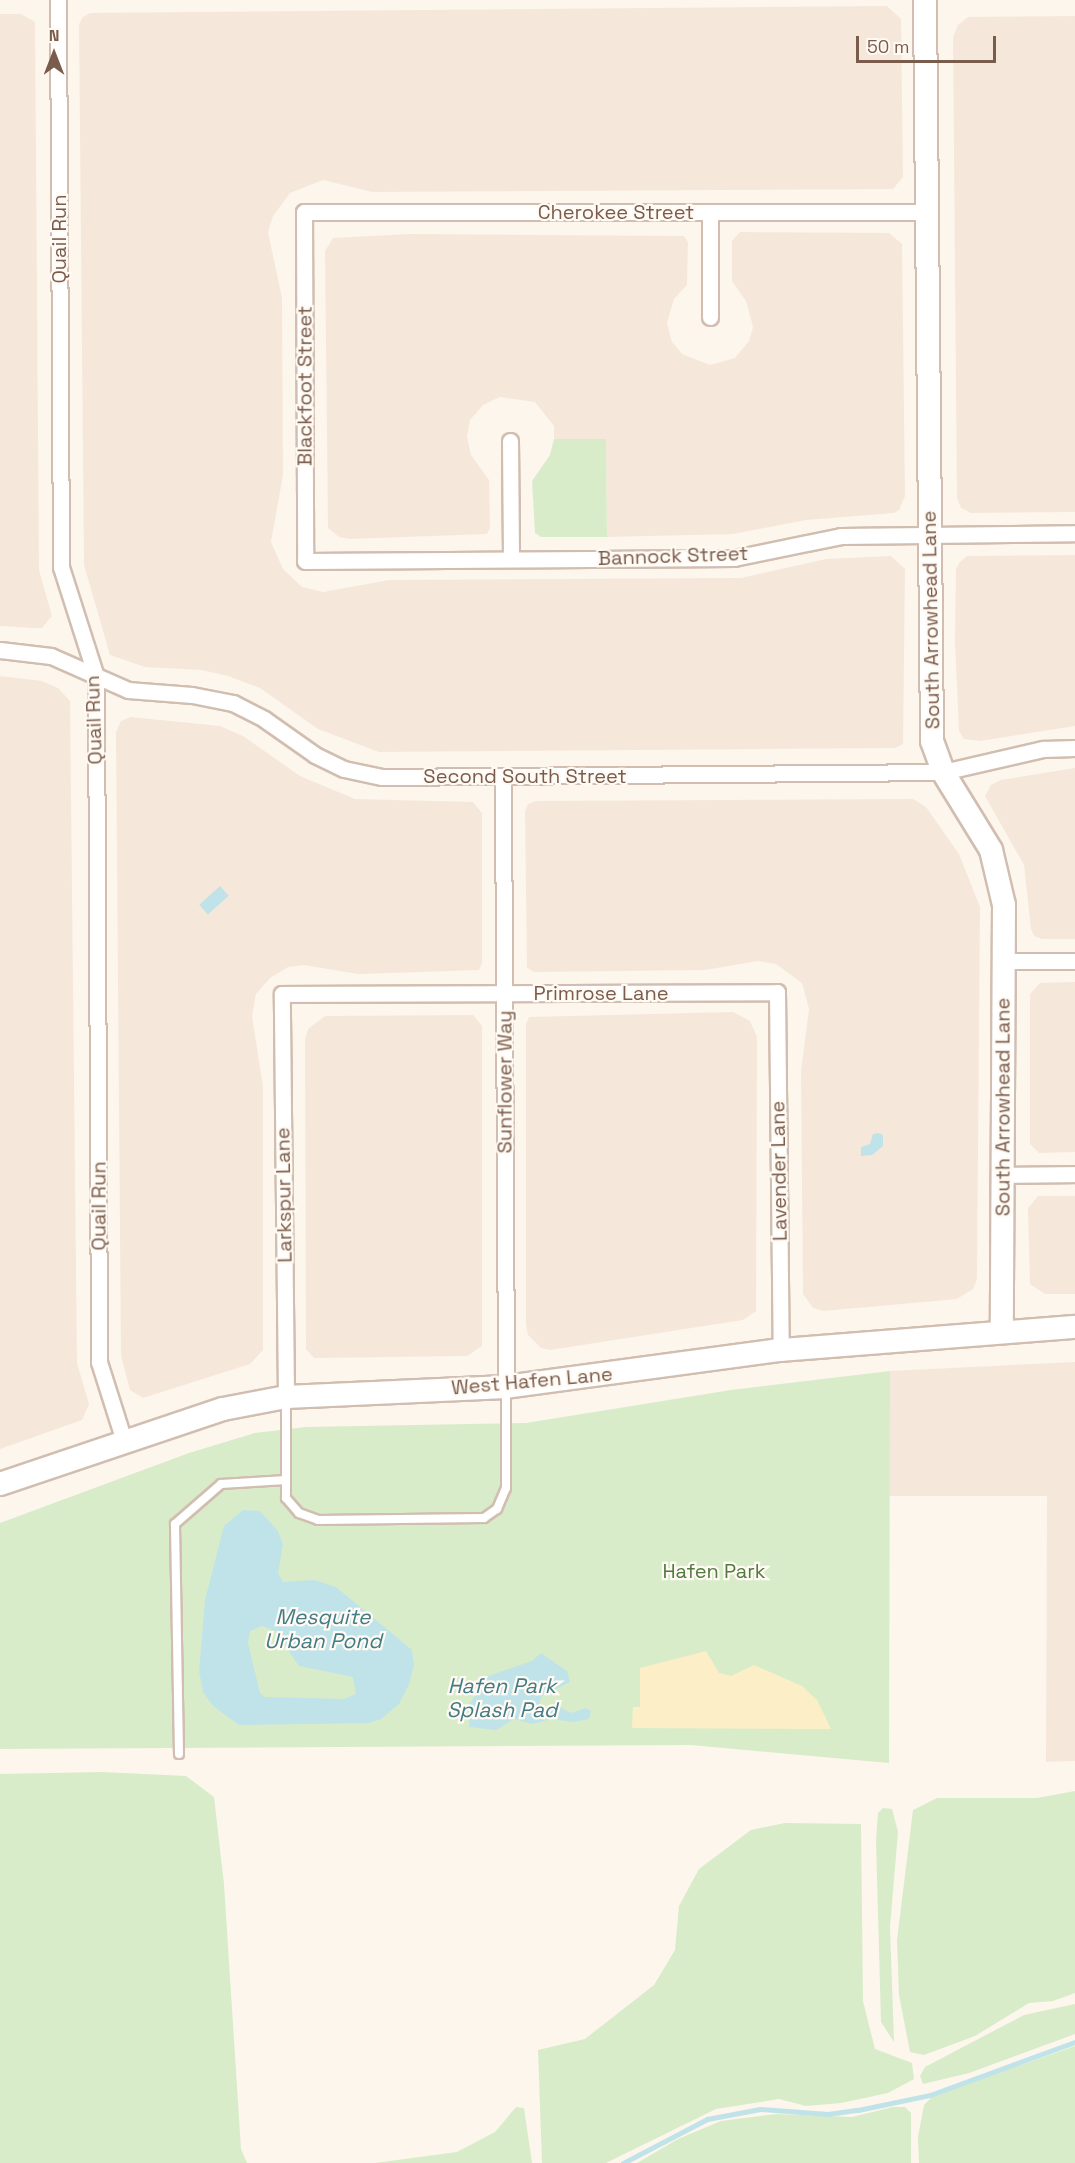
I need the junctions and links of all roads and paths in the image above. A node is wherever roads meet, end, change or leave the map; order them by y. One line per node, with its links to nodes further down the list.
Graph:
1 (58, 0): 13 (street, Quail Run)
2 (925, 0): 5 (street, South Arrowhead Lane)
3 (304, 212): 4 (street, Cherokee Street); 11 (street, Blackfoot Street)
4 (710, 212): 5 (street, Cherokee Street); 6 (street)
5 (927, 212): 9 (street, South Arrowhead Lane)
6 (710, 317)
7 (510, 441): 10 (street)
8 (1075, 533): 9 (street, Bannock Street)
9 (930, 535): 10 (street, Bannock Street); 15 (street, South Arrowhead Lane)
10 (511, 559): 11 (street, Bannock Street)
11 (305, 561)
12 (0, 650): 13 (street, Second South Street)
13 (96, 677): 16 (street, Second South Street); 29 (street, Quail Run)
14 (1075, 748): 15 (street, Second South Street)
15 (942, 772): 16 (street, Second South Street); 18 (street, South Arrowhead Lane)
16 (503, 777): 20 (street, Sunflower Way)
17 (1075, 961): 18 (street)
18 (1004, 962): 23 (street, South Arrowhead Lane)
19 (777, 992): 20 (street, Primrose Lane); 26 (street, Lavender Lane)
20 (504, 993): 21 (street, Primrose Lane); 27 (street, Sunflower Way)
21 (282, 994): 28 (street, Larkspur Lane)
22 (1075, 1174): 23 (street)
23 (1003, 1175): 25 (street, South Arrowhead Lane)
24 (1075, 1327): 25 (street, West Hafen Lane)
25 (1002, 1330): 26 (street, West Hafen Lane)
26 (781, 1350): 27 (street, West Hafen Lane)
27 (506, 1387): 28 (street, West Hafen Lane); 30 (lane)
28 (286, 1397): 29 (street, West Hafen Lane); 30 (lane)
29 (124, 1441): 31 (street, West Hafen Lane)
30 (286, 1480): 32 (lane)
31 (0, 1484)
32 (179, 1754)

